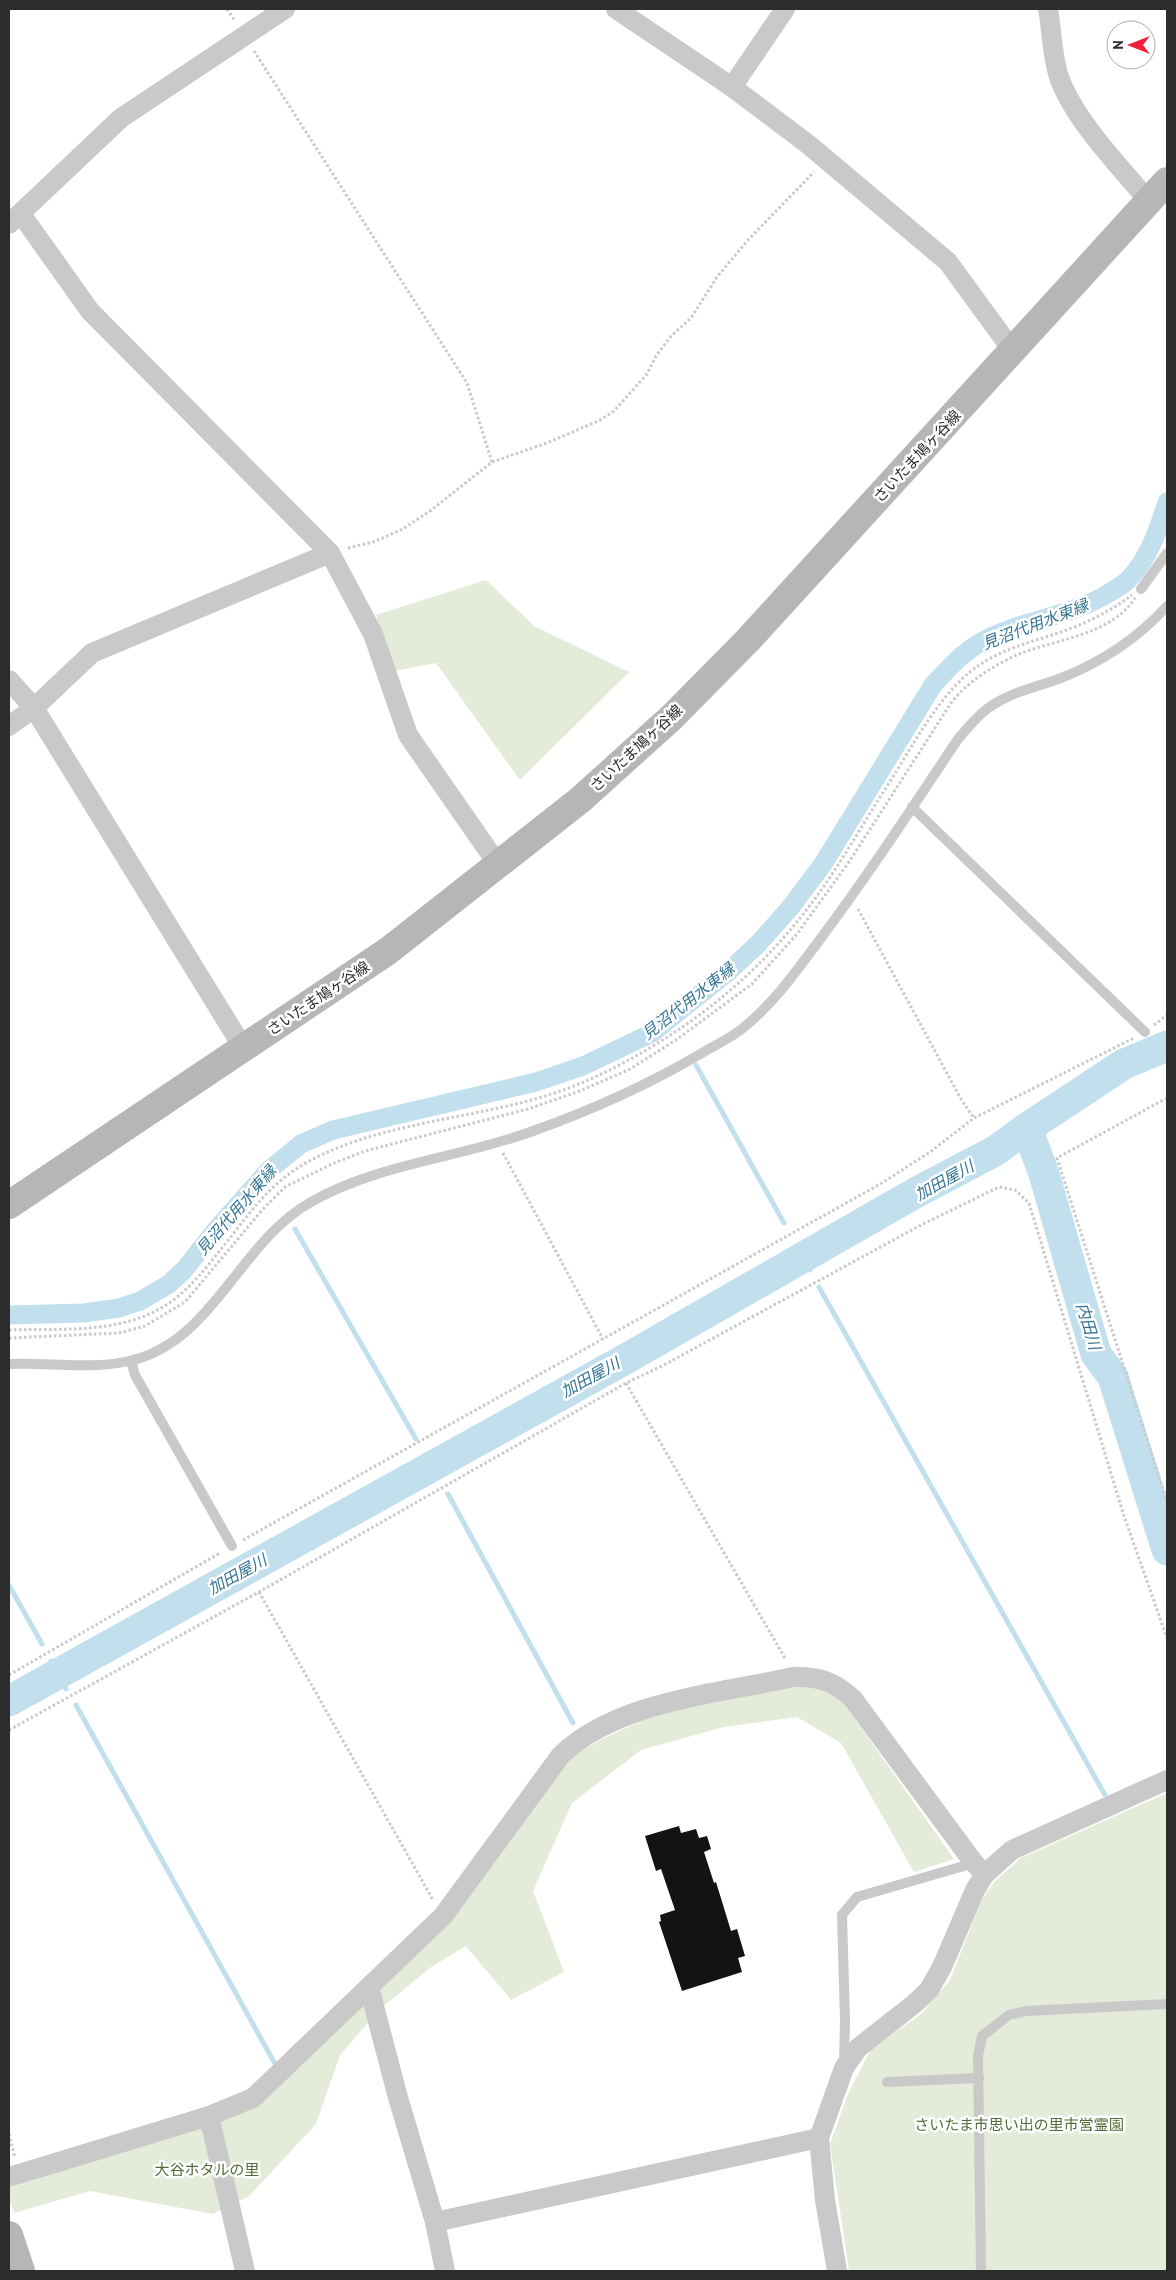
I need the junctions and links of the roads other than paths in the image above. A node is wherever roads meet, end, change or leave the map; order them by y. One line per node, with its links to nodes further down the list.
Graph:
1 (285, 9): 8 (street)
2 (616, 9): 5 (street)
3 (785, 9): 5 (street)
4 (1048, 9): 7 (street)
5 (732, 87): 9 (street)
6 (1167, 181): 7 (main road, さいたま鳩ヶ谷線)
7 (1148, 200): 9 (main road, さいたま鳩ヶ谷線)
8 (15, 219): 10 (street)
9 (1013, 351): 18 (main road, さいたま鳩ヶ谷線)
10 (330, 553): 15 (street); 18 (street)
11 (1167, 553): 12 (lane)
12 (1140, 589)
13 (1167, 606): 17 (lane)
14 (9, 680): 15 (street)
15 (34, 708): 16 (street); 20 (street)
16 (9, 726)
17 (912, 807): 19 (lane); 22 (lane)
18 (499, 866): 20 (main road, さいたま鳩ヶ谷線)
19 (1146, 1032)
20 (244, 1048): 21 (main road, さいたま鳩ヶ谷線)
21 (9, 1205)
22 (131, 1361): 23 (lane); 24 (lane)
23 (9, 1364)
24 (232, 1546)
25 (1167, 1780): 26 (street)
26 (979, 1869): 27 (street); 29 (street); 29 (lane)
27 (368, 1987): 32 (street); 35 (street)
28 (1167, 2004): 30 (lane)
29 (844, 2068): 33 (street)
30 (979, 2078): 31 (lane); 41 (lane)
31 (887, 2082)
32 (209, 2116): 34 (street); 38 (street)
33 (819, 2138): 35 (street); 40 (street)
34 (14, 2176)
35 (435, 2222): 39 (street)
36 (9, 2235): 37 (main road)
37 (22, 2271)
38 (245, 2271)
39 (444, 2271)
40 (836, 2271)
41 (981, 2271)

